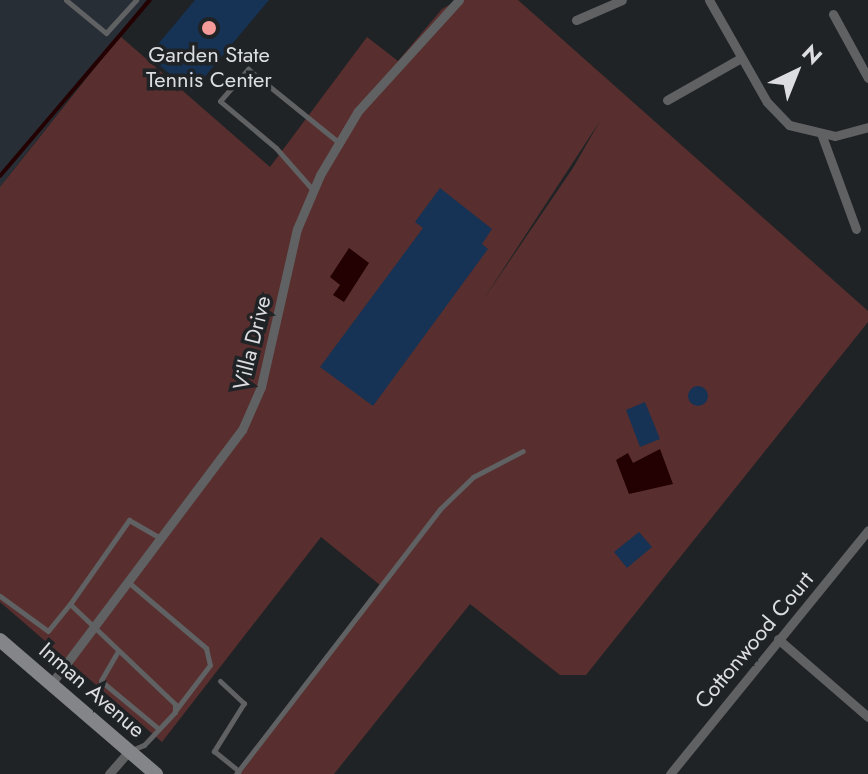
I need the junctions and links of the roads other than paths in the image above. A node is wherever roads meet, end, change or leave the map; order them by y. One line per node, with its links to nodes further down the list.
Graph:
1 (66, 0): 2 (lane)
2 (136, 0)
3 (459, 0): 13 (street, Villa Drive)
4 (622, 0): 7 (street)
5 (709, 0): 8 (street)
6 (833, 14): 9 (street)
7 (576, 20)
8 (741, 58): 10 (street); 12 (street)
9 (868, 78)
10 (667, 100)
11 (868, 127): 12 (street)
12 (822, 136): 15 (street)
13 (338, 142): 14 (street, Villa Drive); 14 (lane)
14 (313, 190): 18 (street, Villa Drive)
15 (856, 229)
16 (523, 451): 32 (lane)
17 (868, 530): 23 (street, Cottonwood Court)
18 (159, 537): 19 (street, Villa Drive); 21 (lane)
19 (126, 581): 22 (street, Villa Drive); 28 (lane)
20 (0, 596): 21 (lane)
21 (70, 604): 22 (lane)
22 (94, 623): 25 (lane); 27 (street, Villa Drive)
23 (778, 639): 29 (street); 35 (street, Cottonwood Court)
24 (0, 640): 27 (main road, Inman Avenue)
25 (118, 651): 28 (lane); 30 (lane)
26 (220, 681): 32 (lane)
27 (51, 684): 31 (main road, Inman Avenue)
28 (175, 712): 30 (lane)
29 (868, 717)
30 (159, 729): 31 (lane)
31 (129, 751): 33 (street); 34 (main road, Inman Avenue)
32 (238, 773)
33 (109, 774)
34 (156, 774)
35 (670, 774)

